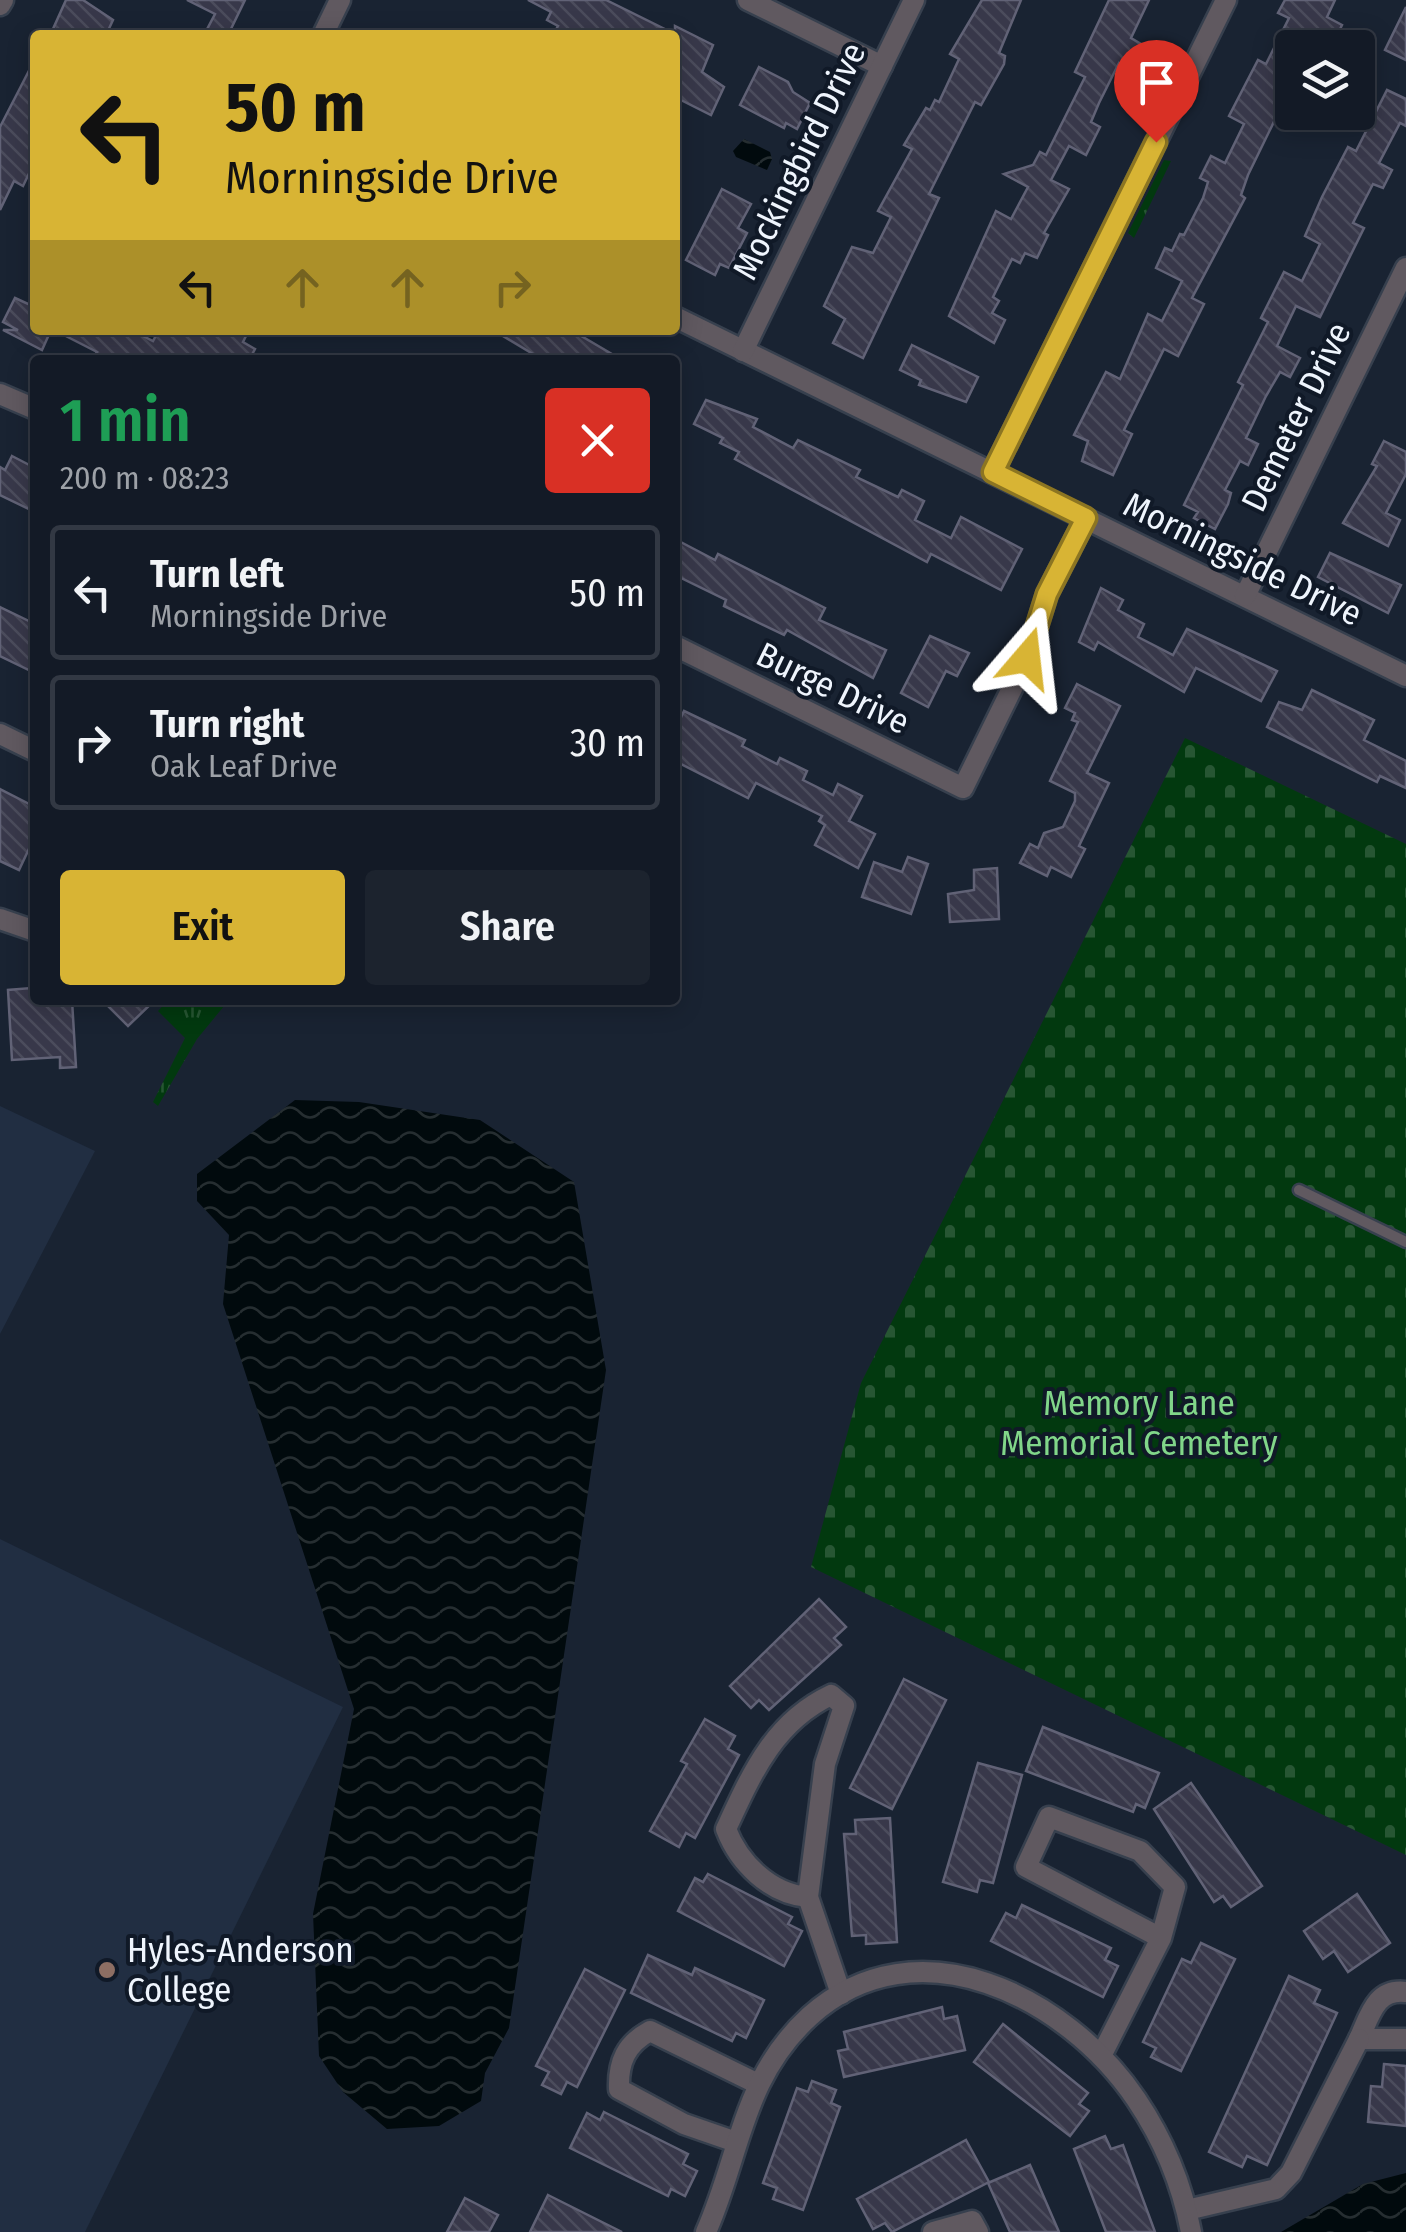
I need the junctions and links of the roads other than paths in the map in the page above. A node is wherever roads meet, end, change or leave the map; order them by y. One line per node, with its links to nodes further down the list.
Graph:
1 (340, 0): 5 (street)
2 (748, 0): 6 (street)
3 (914, 0): 6 (street, Mockingbird Drive)
4 (1226, 0): 12 (street)
5 (325, 30)
6 (882, 66): 9 (street, Mockingbird Drive)
7 (1406, 268): 14 (street, Demeter Drive)
8 (680, 320): 9 (street, Morningside Drive)
9 (743, 351): 12 (street, Morningside Drive)
10 (0, 394): 11 (street)
11 (30, 407)
12 (993, 472): 13 (street, Morningside Drive)
13 (1086, 518): 14 (street, Morningside Drive); 15 (street, Burge Drive)
14 (1245, 596): 16 (street, Morningside Drive)
15 (680, 648)
16 (1406, 676)
17 (0, 734): 18 (street)
18 (30, 749)
19 (0, 919): 20 (street)
20 (30, 930)
21 (1298, 1190): 22 (lane)
22 (1406, 1242)
23 (808, 1896): 23 (street); 26 (street)
24 (1160, 1938): 24 (street); 29 (street)
25 (1406, 1992): 27 (street)
26 (842, 1994): 29 (street); 30 (street)
27 (1359, 2038): 28 (street); 32 (street)
28 (1406, 2039)
29 (1101, 2056): 32 (street)
30 (756, 2084): 31 (street); 31 (street)
31 (736, 2142): 33 (street)
32 (1187, 2210): 36 (street)
33 (706, 2232)
34 (933, 2232): 35 (street)
35 (978, 2232)
36 (1191, 2232)

